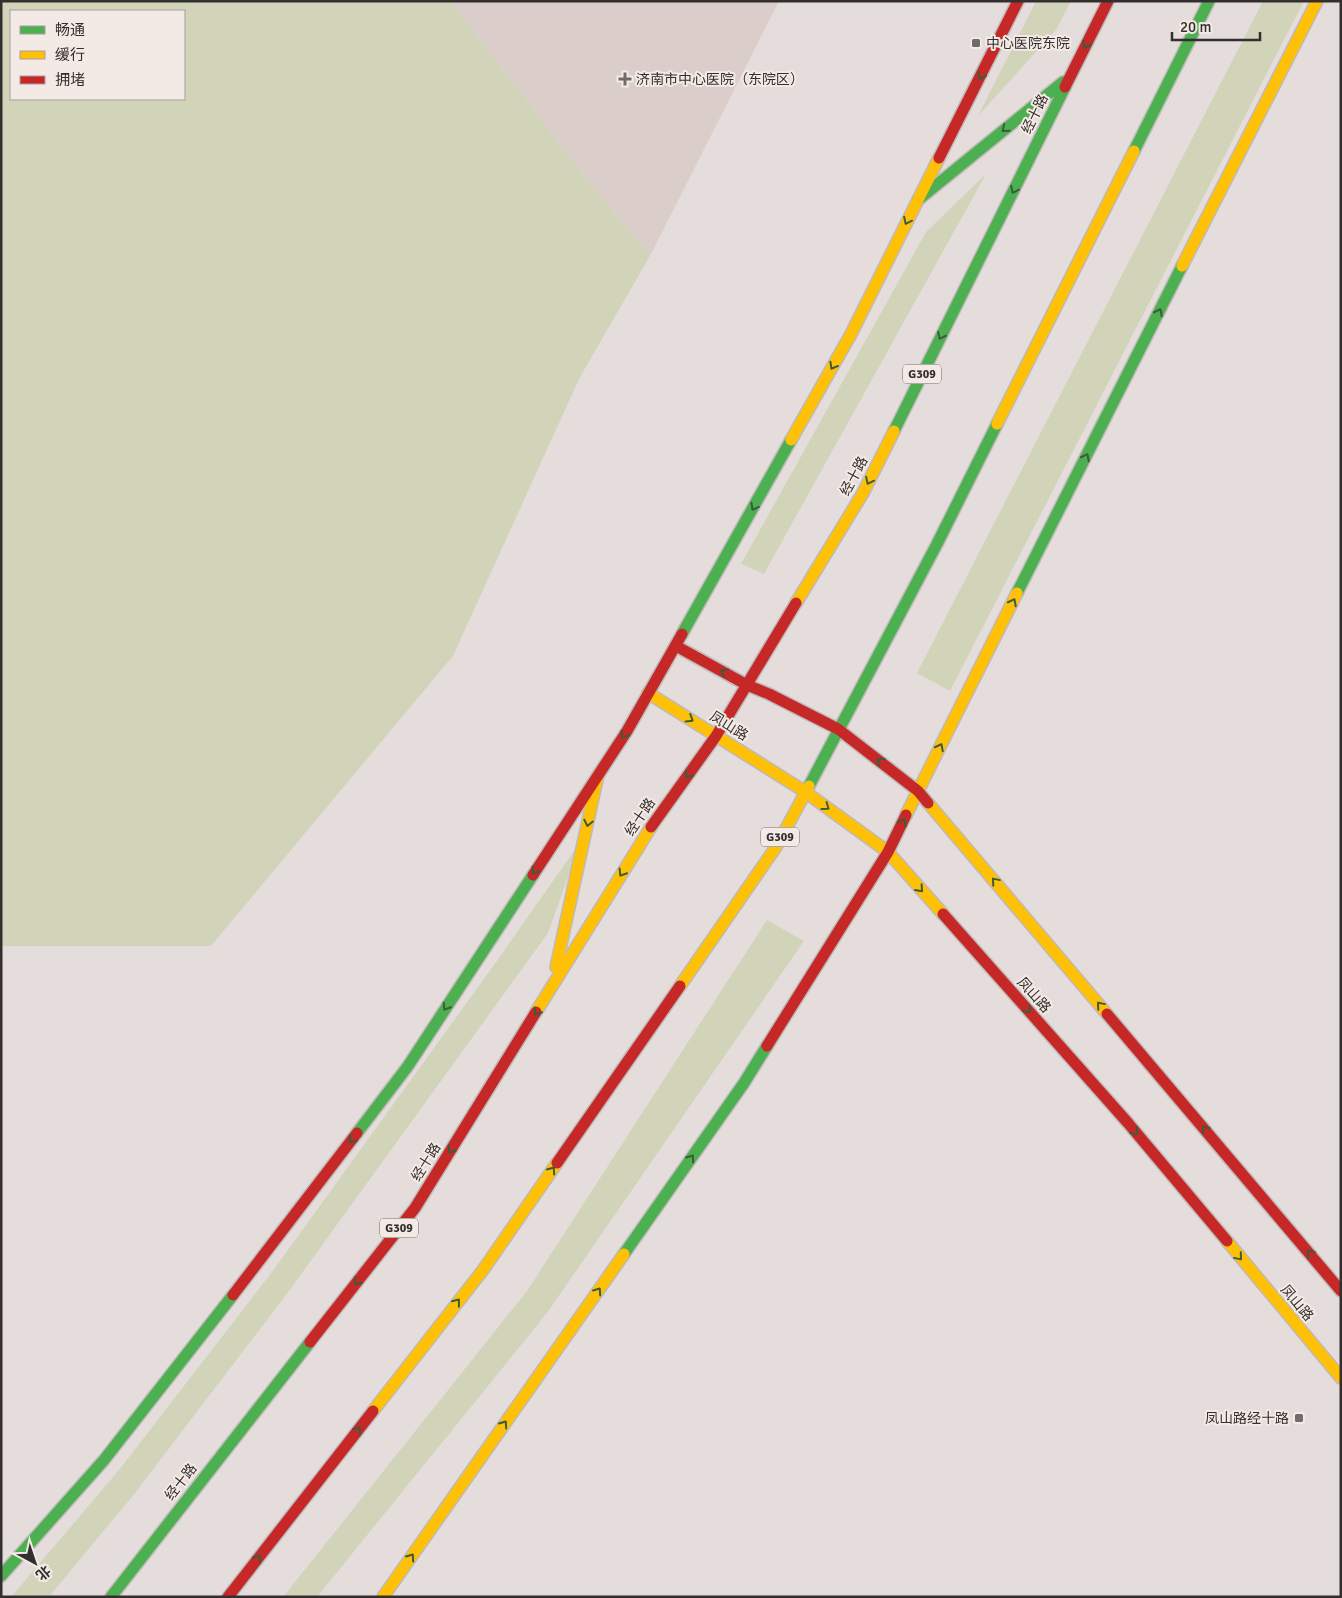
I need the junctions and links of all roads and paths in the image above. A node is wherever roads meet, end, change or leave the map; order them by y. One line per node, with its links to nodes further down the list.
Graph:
1 (1018, 1): 6 (main road, one-way to 6)
2 (1108, 1): 5 (main road, 经十路 / G309, one-way to 5)
3 (1209, 1): 10 (main road, G309)
4 (1317, 1): 14 (main road, one-way to 4)
5 (1070, 76): 6 (main road, one-way to 6); 8 (main road, 经十路 / G309, one-way to 8)
6 (918, 200): 7 (main road, one-way to 7)
7 (676, 646): 8 (main road, one-way to 7); 9 (main road)
8 (747, 685): 10 (main road); 11 (main road, 经十路 / G309)
9 (648, 693): 11 (main road, 凤山路, one-way to 11); 12 (main road, one-way to 12)
10 (838, 729): 13 (main road, G309); 14 (main road, one-way to 10)
11 (716, 736): 13 (main road, 凤山路); 16 (main road, 经十路 / G309, one-way to 16)
12 (598, 775): 16 (main road, one-way to 16); 19 (main road, one-way to 19)
13 (804, 791): 15 (main road, 凤山路, one-way to 15); 21 (main road, G309, one-way to 13)
14 (918, 791): 15 (main road, one-way to 14); 17 (main road, one-way to 14)
15 (888, 852): 18 (main road, 凤山路, one-way to 18); 22 (main road, one-way to 15)
16 (552, 988): 20 (main road, 经十路 / G309, one-way to 20)
17 (1341, 1291)
18 (1341, 1378)
19 (1, 1576)
20 (111, 1597)
21 (228, 1597)
22 (383, 1597)

